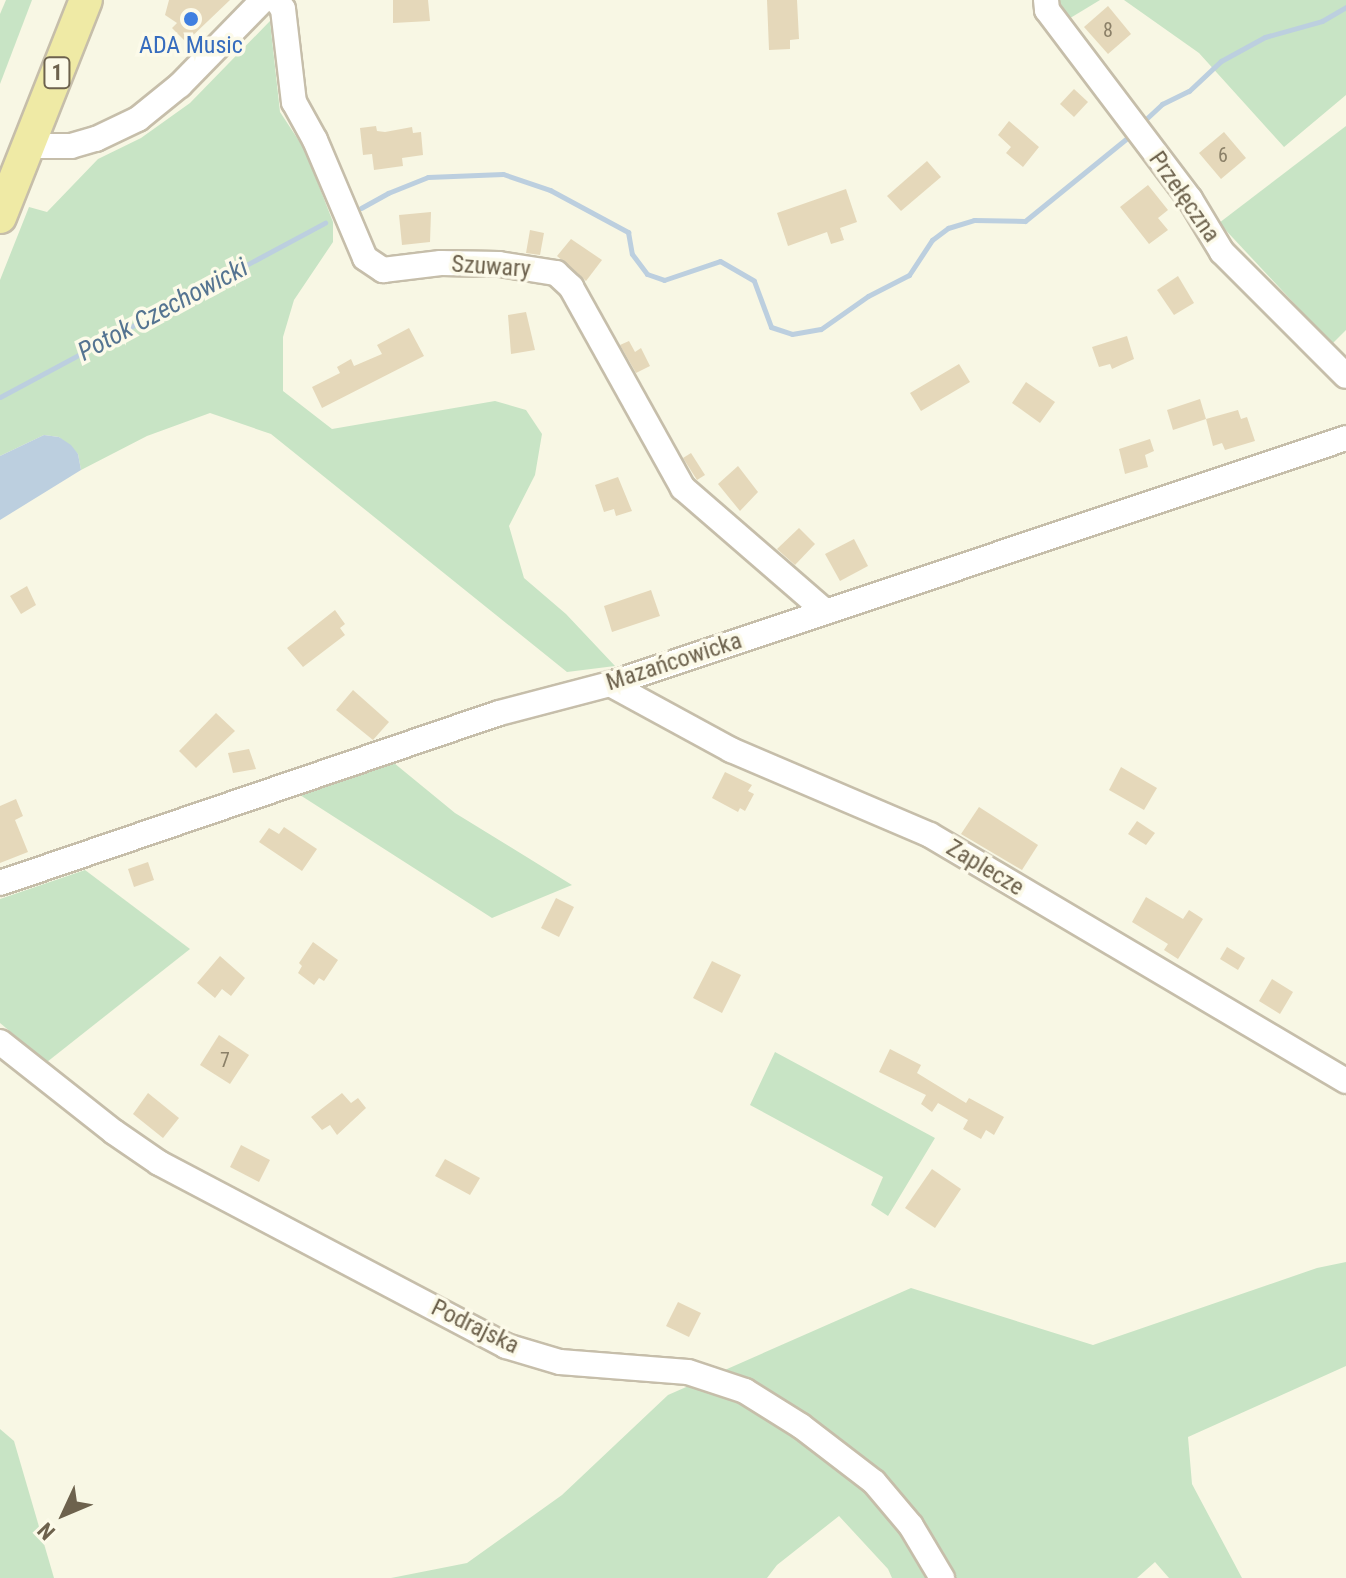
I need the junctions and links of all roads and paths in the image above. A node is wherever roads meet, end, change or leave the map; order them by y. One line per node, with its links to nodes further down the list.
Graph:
1 (86, 0): 5 (main road, 1)
2 (263, 0): 5 (street)
3 (276, 0): 9 (street, Szuwary)
4 (1046, 0): 7 (street, Przełęczna)
5 (28, 146): 6 (main road, 1)
6 (0, 217)
7 (1346, 376)
8 (1346, 438): 9 (street, Mazańcowicka)
9 (825, 611): 10 (street, Mazańcowicka)
10 (610, 684): 11 (street, Mazańcowicka); 13 (street, Zaplecze)
11 (0, 883)
12 (0, 1042): 14 (street, Podrajska)
13 (1346, 1081)
14 (942, 1578)

